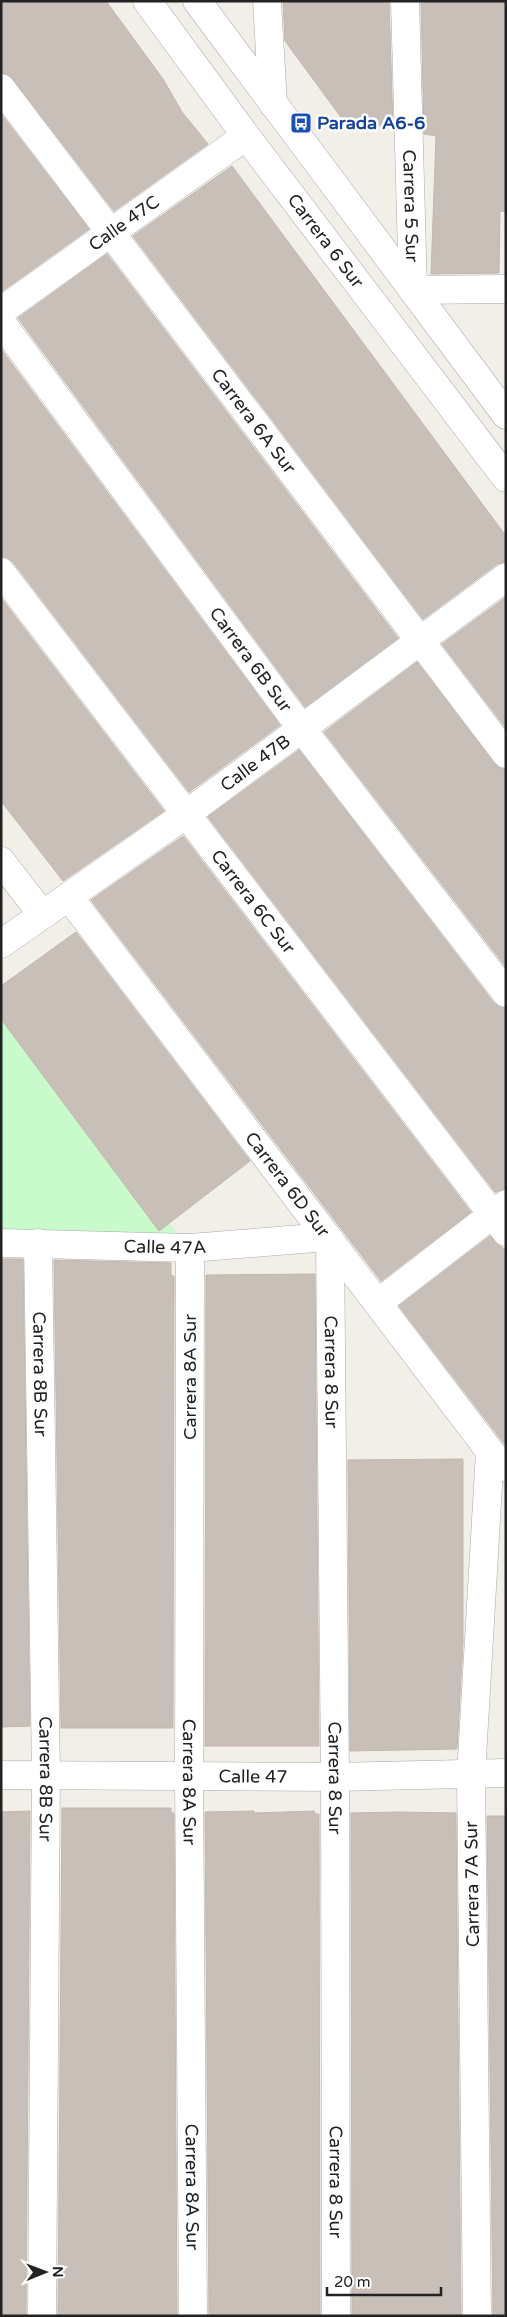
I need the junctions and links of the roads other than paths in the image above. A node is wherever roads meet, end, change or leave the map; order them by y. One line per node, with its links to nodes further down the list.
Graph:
1 (147, 1): 7 (street, Carrera 6 Sur)
2 (198, 1): 6 (street)
3 (267, 1): 6 (street)
4 (405, 1): 10 (street, Carrera 5 Sur)
5 (1, 88): 8 (street, Carrera 6A Sur)
6 (273, 104): 10 (street)
7 (246, 136): 8 (street, Calle 47C); 14 (street, Carrera 6 Sur)
8 (110, 233): 11 (street, Calle 47C); 17 (street, Carrera 6A Sur)
9 (506, 289): 10 (street)
10 (413, 290): 13 (street)
11 (1, 310)
12 (1, 322): 18 (street, Carrera 6B Sur)
13 (504, 410)
14 (506, 478)
15 (1, 572): 20 (street, Carrera 6C Sur)
16 (506, 577): 17 (street, Calle 47B)
17 (419, 642): 18 (street, Calle 47B); 19 (street, Carrera 6A Sur)
18 (302, 729): 20 (street, Calle 47B); 25 (street, Carrera 6B Sur)
19 (506, 754)
20 (185, 815): 22 (street, Calle 47B); 26 (street, Carrera 6C Sur)
21 (1, 861): 23 (street)
22 (69, 897): 23 (street, Calle 47B); 27 (street, Carrera 6D Sur)
23 (42, 914): 24 (street, Calle 47B)
24 (1, 944)
25 (506, 994)
26 (501, 1217): 31 (street)
27 (328, 1239): 30 (street, Calle 47A); 31 (street, Carrera 6D Sur); 38 (street, Carrera 8 Sur)
28 (1, 1243): 29 (street, Calle 47A)
29 (38, 1243): 30 (street, Calle 47A); 36 (street, Carrera 8B Sur)
30 (190, 1248): 37 (street, Carrera 8A Sur)
31 (378, 1303): 32 (street, Carrera 6D Sur)
32 (498, 1462): 34 (street, Carrera 7A Sur)
33 (506, 1773): 34 (street, Calle 47)
34 (471, 1774): 38 (street, Calle 47); 42 (street, Carrera 7A Sur)
35 (1, 1775): 36 (street, Calle 47)
36 (46, 1775): 37 (street, Calle 47); 39 (street, Carrera 8B Sur)
37 (190, 1777): 38 (street, Calle 47); 40 (street, Carrera 8A Sur)
38 (335, 1777): 41 (street, Carrera 8 Sur)
39 (42, 2316)
40 (193, 2316)
41 (336, 2316)
42 (478, 2316)

